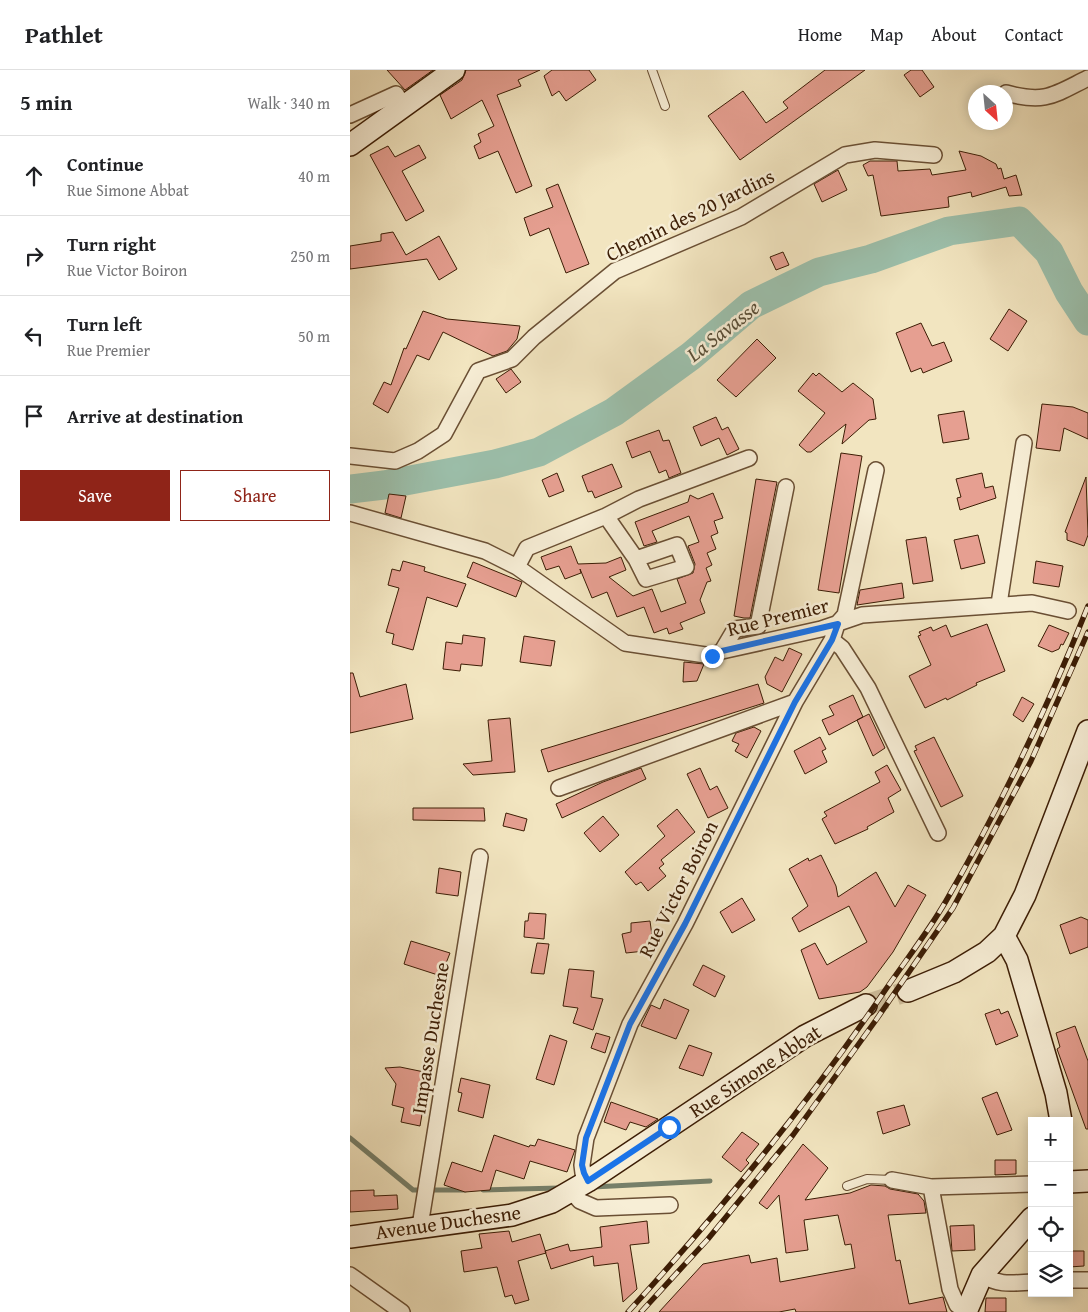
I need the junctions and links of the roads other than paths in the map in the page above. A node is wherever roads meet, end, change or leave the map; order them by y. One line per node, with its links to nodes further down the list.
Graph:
1 (454, 70): 6 (main road)
2 (652, 70): 5 (lane)
3 (1088, 78): 4 (street)
4 (1013, 94)
5 (665, 106)
6 (404, 107): 7 (street); 8 (main road)
7 (350, 114)
8 (350, 145)
9 (934, 155): 11 (street, Chemin des 20 Jardins)
10 (1024, 443): 19 (street)
11 (350, 456)
12 (749, 458): 16 (street)
13 (876, 470): 21 (street, Rue Victor Boiron)
14 (786, 487): 23 (street)
15 (350, 514): 18 (street, Rue Premier)
16 (606, 516): 17 (street); 18 (street)
17 (636, 559)
18 (517, 568): 23 (street, Rue Premier)
19 (999, 604): 20 (street, Rue Premier); 21 (street, Rue Premier)
20 (1068, 611)
21 (838, 624): 22 (street, Rue Victor Boiron); 23 (street, Rue Premier)
22 (832, 640): 24 (street, Rue Victor Boiron); 27 (street)
23 (722, 651)
24 (795, 702): 26 (street); 37 (street, Rue Victor Boiron)
25 (1088, 731): 29 (main road)
26 (559, 788)
27 (938, 833)
28 (480, 857): 42 (street, Impasse Duchesne)
29 (1004, 936): 30 (main road); 32 (main road)
30 (908, 991)
31 (866, 1005): 37 (main road, Rue Simone Abbat)
32 (1060, 1117)
33 (892, 1180): 38 (lane); 39 (street)
34 (1073, 1182): 35 (main road)
35 (1088, 1182)
36 (1028, 1184): 39 (street)
37 (580, 1186): 40 (street); 42 (main road, Avenue Duchesne)
38 (847, 1186)
39 (931, 1187): 49 (street)
40 (670, 1205)
41 (1028, 1223): 45 (main road)
42 (420, 1226): 43 (main road, Avenue Duchesne)
43 (350, 1237)
44 (350, 1275): 50 (street)
45 (982, 1275): 48 (street); 49 (main road)
46 (1073, 1280): 47 (street)
47 (1088, 1280)
48 (1028, 1282)
49 (966, 1311)
50 (402, 1312)

